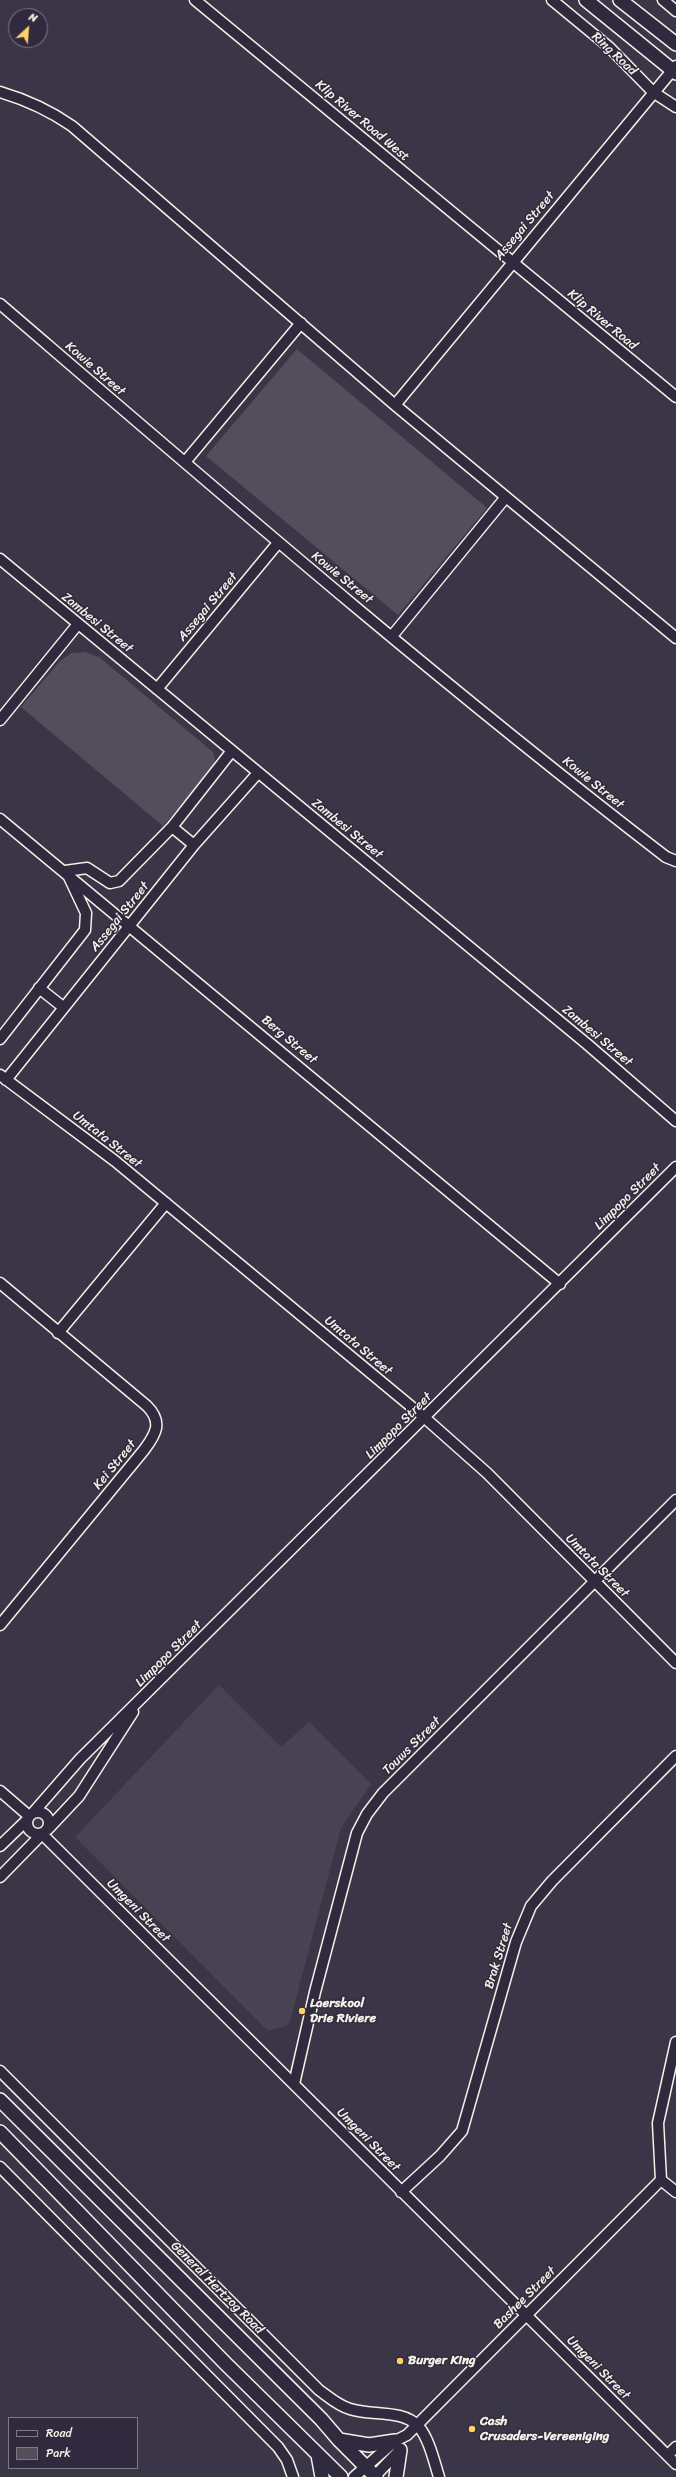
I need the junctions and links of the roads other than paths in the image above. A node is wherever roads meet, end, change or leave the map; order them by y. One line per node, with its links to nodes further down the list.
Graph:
1 (195, 0): 12 (street, Klip River Road West)
2 (552, 0): 10 (street, Ring Road)
3 (586, 0): 8 (main road, Ring Road)
4 (620, 0): 7 (main road)
5 (663, 0): 6 (street)
6 (676, 11)
7 (676, 44)
8 (675, 70): 10 (street, Assegai Street)
9 (0, 92): 14 (street)
10 (653, 92): 11 (street, Ring Road); 12 (street, Assegai Street)
11 (676, 107)
12 (512, 262): 15 (street, Klip River Road); 16 (street, Assegai Street)
13 (0, 304): 17 (street, Kowie Street)
14 (301, 323): 16 (street); 17 (street)
15 (676, 398)
16 (395, 405): 18 (street)
17 (184, 462): 19 (street, Kowie Street)
18 (506, 497): 22 (street); 23 (street)
19 (278, 543): 22 (street, Kowie Street); 24 (street, Assegai Street)
20 (0, 559): 21 (street, Zambesi Street)
21 (78, 624): 24 (street, Zambesi Street); 25 (street)
22 (392, 636): 31 (street, Kowie Street)
23 (676, 638)
24 (157, 688): 26 (street, Zambesi Street)
25 (0, 720)
26 (231, 752): 27 (street, Zambesi Street); 29 (street, Assegai Street)
27 (258, 773): 30 (street, Assegai Street); 38 (street, Zambesi Street)
28 (0, 818): 32 (street, Berg Street)
29 (172, 827): 30 (street); 32 (street, Assegai Street)
30 (194, 845): 33 (street, Assegai Street)
31 (676, 861)
32 (66, 872): 33 (street, Berg Street); 34 (street, Assegai Street)
33 (130, 925): 35 (street, Assegai Street); 42 (street, Berg Street)
34 (39, 988): 35 (street); 36 (street, Assegai Street)
35 (63, 1007): 37 (street, Assegai Street)
36 (0, 1039)
37 (3, 1078): 40 (street, Umtata Street)
38 (676, 1121)
39 (676, 1167): 42 (street, Limpopo Street)
40 (166, 1203): 43 (street); 44 (street, Umtata Street)
41 (0, 1283): 43 (street, Kei Street)
42 (560, 1284): 44 (street, Limpopo Street)
43 (58, 1333): 47 (street, Kei Street)
44 (425, 1418): 46 (street, Umtata Street); 49 (street, Limpopo Street)
45 (676, 1500): 46 (street, Touws Street)
46 (595, 1581): 48 (street, Umtata Street); 58 (street, Touws Street)
47 (0, 1625)
48 (676, 1663)
49 (140, 1701): 52 (street, Limpopo Street); 53 (street, Limpopo Street)
50 (676, 1756): 63 (street, Brak Street)
51 (0, 1791): 52 (street)
52 (30, 1817): 53 (street); 53 (street); 54 (street, Limpopo Street)
53 (45, 1831): 55 (street, Limpopo Street); 58 (street, Umgeni Street)
54 (0, 1846)
55 (0, 1878)
56 (676, 2042): 62 (street)
57 (0, 2071): 66 (street, General Hertzog Road)
58 (294, 2084): 63 (street, Umgeni Street)
59 (0, 2100): 67 (main road, General Hertzog Road)
60 (0, 2132): 70 (main road)
61 (0, 2167): 74 (street)
62 (661, 2180): 64 (street); 65 (street, Bashee Street)
63 (401, 2192): 65 (street, Umgeni Street)
64 (676, 2192)
65 (527, 2314): 66 (street, Bashee Street); 71 (street, Umgeni Street)
66 (417, 2425): 68 (street, Bashee Street); 80 (street)
67 (338, 2440): 68 (main road); 73 (main road, General Hertzog Road)
68 (398, 2446): 73 (street, Bashee Street); 78 (street, Bashee Street); 79 (main road)
69 (676, 2447): 71 (street)
70 (318, 2455): 75 (main road); 76 (main road)
71 (668, 2455): 72 (street, Umgeni Street)
72 (676, 2464)
73 (364, 2466): 77 (street, Bashee Street); 78 (main road, General Hertzog Road)
74 (293, 2477)
75 (322, 2477)
76 (341, 2477)
77 (354, 2477)
78 (375, 2477)
79 (396, 2477)
80 (439, 2477)

